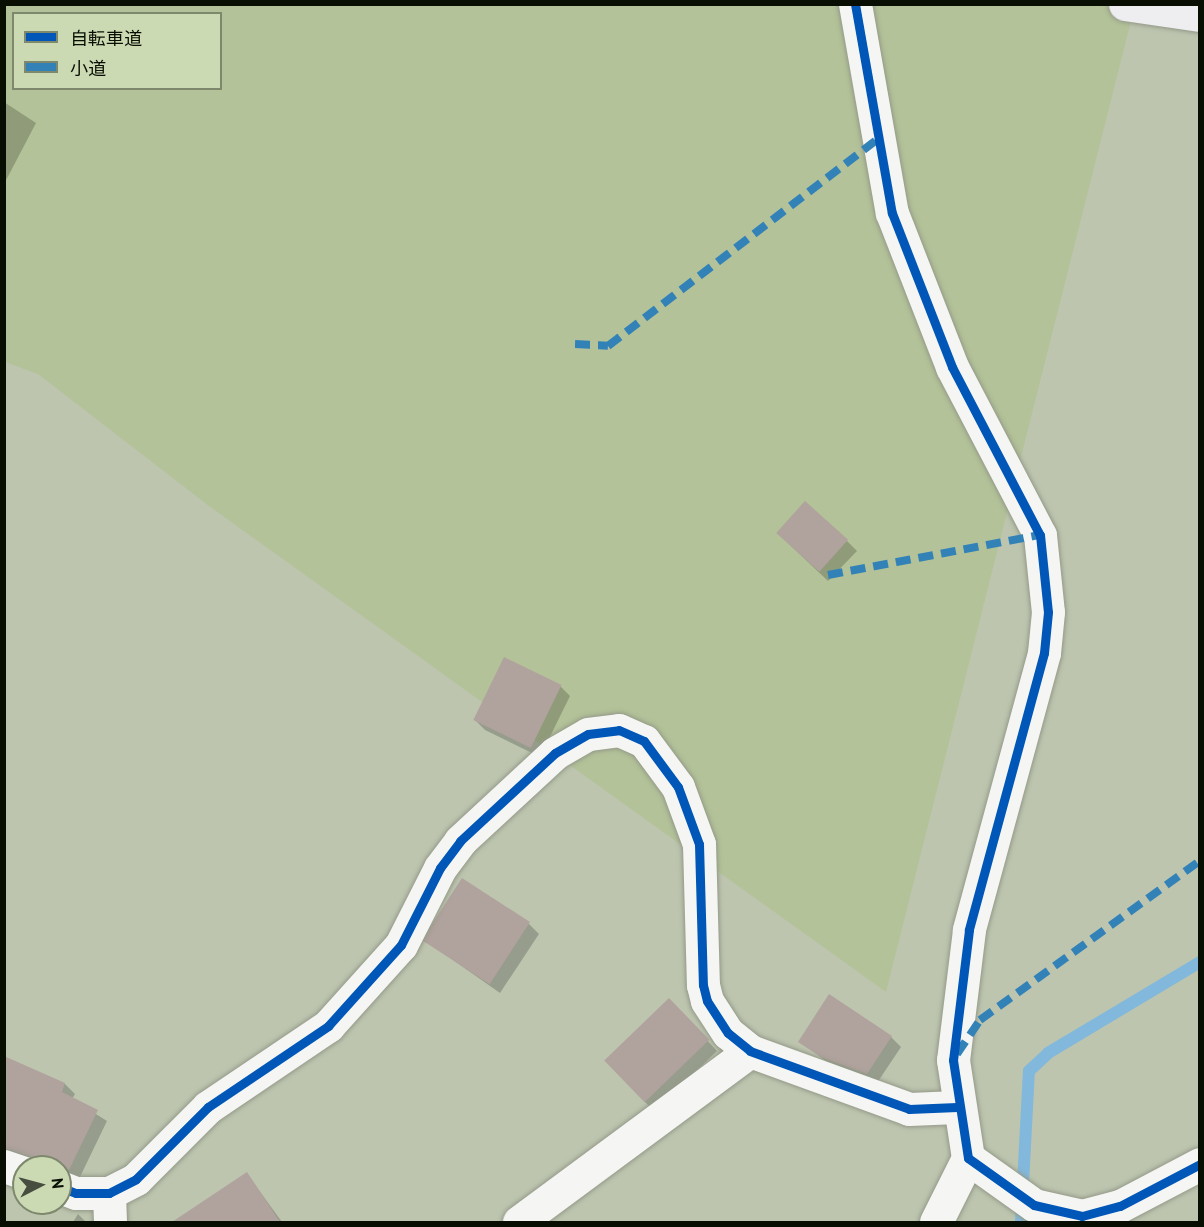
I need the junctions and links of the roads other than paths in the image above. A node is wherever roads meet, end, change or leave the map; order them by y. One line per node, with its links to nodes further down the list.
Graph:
1 (855, 4): 5 (street)
2 (1125, 4): 3 (main road)
3 (1200, 15)
4 (750, 1051): 5 (street); 9 (street); 10 (street)
5 (957, 1107): 6 (street)
6 (968, 1158): 7 (street); 11 (street)
7 (1200, 1164)
8 (72, 1190): 9 (street)
9 (110, 1208)
10 (519, 1222)
11 (936, 1222)

